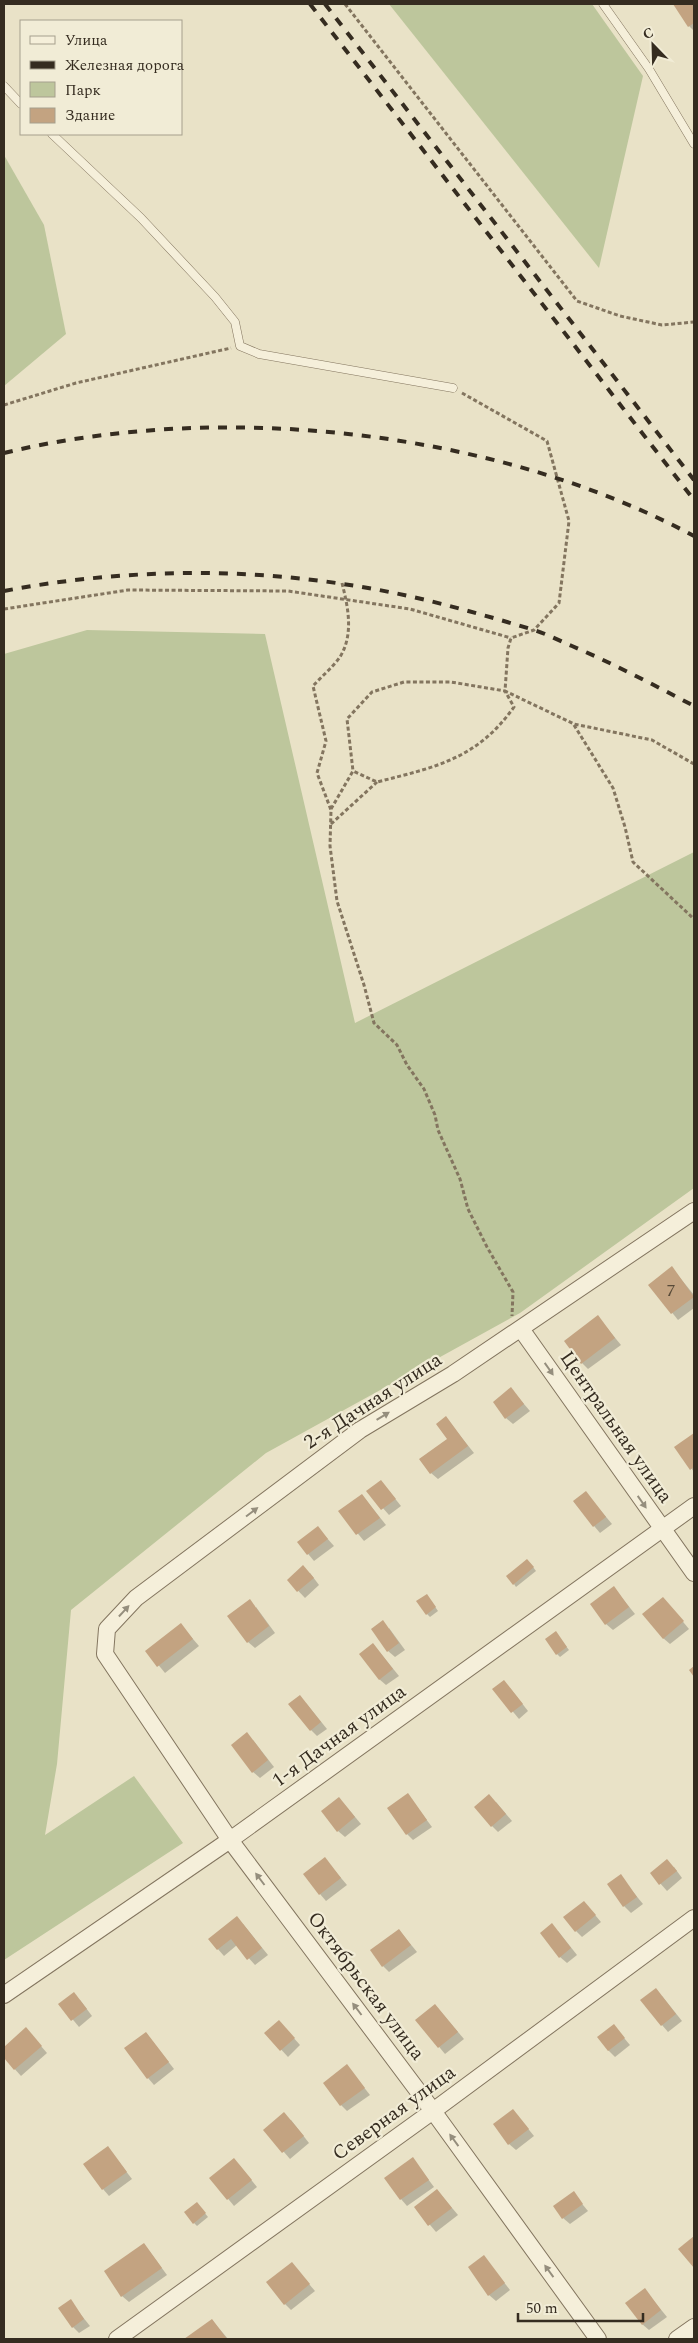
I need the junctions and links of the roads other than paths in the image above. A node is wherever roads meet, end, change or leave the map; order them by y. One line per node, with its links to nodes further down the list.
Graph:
1 (603, 4): 5 (lane)
2 (4, 86): 3 (lane)
3 (20, 103)
4 (53, 135): 6 (lane)
5 (694, 144)
6 (453, 388)
7 (694, 1211): 8 (street, 2-я Дачная улица)
8 (521, 1329): 10 (street, Центральная улица, one-way to 10); 12 (street, 2-я Дачная улица, one-way to 8)
9 (694, 1506): 10 (street, 1-я Дачная улица)
10 (662, 1530): 11 (street, Центральная улица); 13 (street, 1-я Дачная улица)
11 (694, 1573)
12 (106, 1654): 13 (street, Октябрьская улица)
13 (230, 1840): 15 (street, 1-я Дачная улица); 16 (street, Октябрьская улица, one-way to 13)
14 (694, 1918): 16 (street, Северная улица)
15 (4, 1995)
16 (433, 2111): 18 (street, Северная улица); 19 (street, Октябрьская улица, one-way to 16)
17 (694, 2327): 20 (street)
18 (117, 2339)
19 (598, 2339)
20 (677, 2339)

